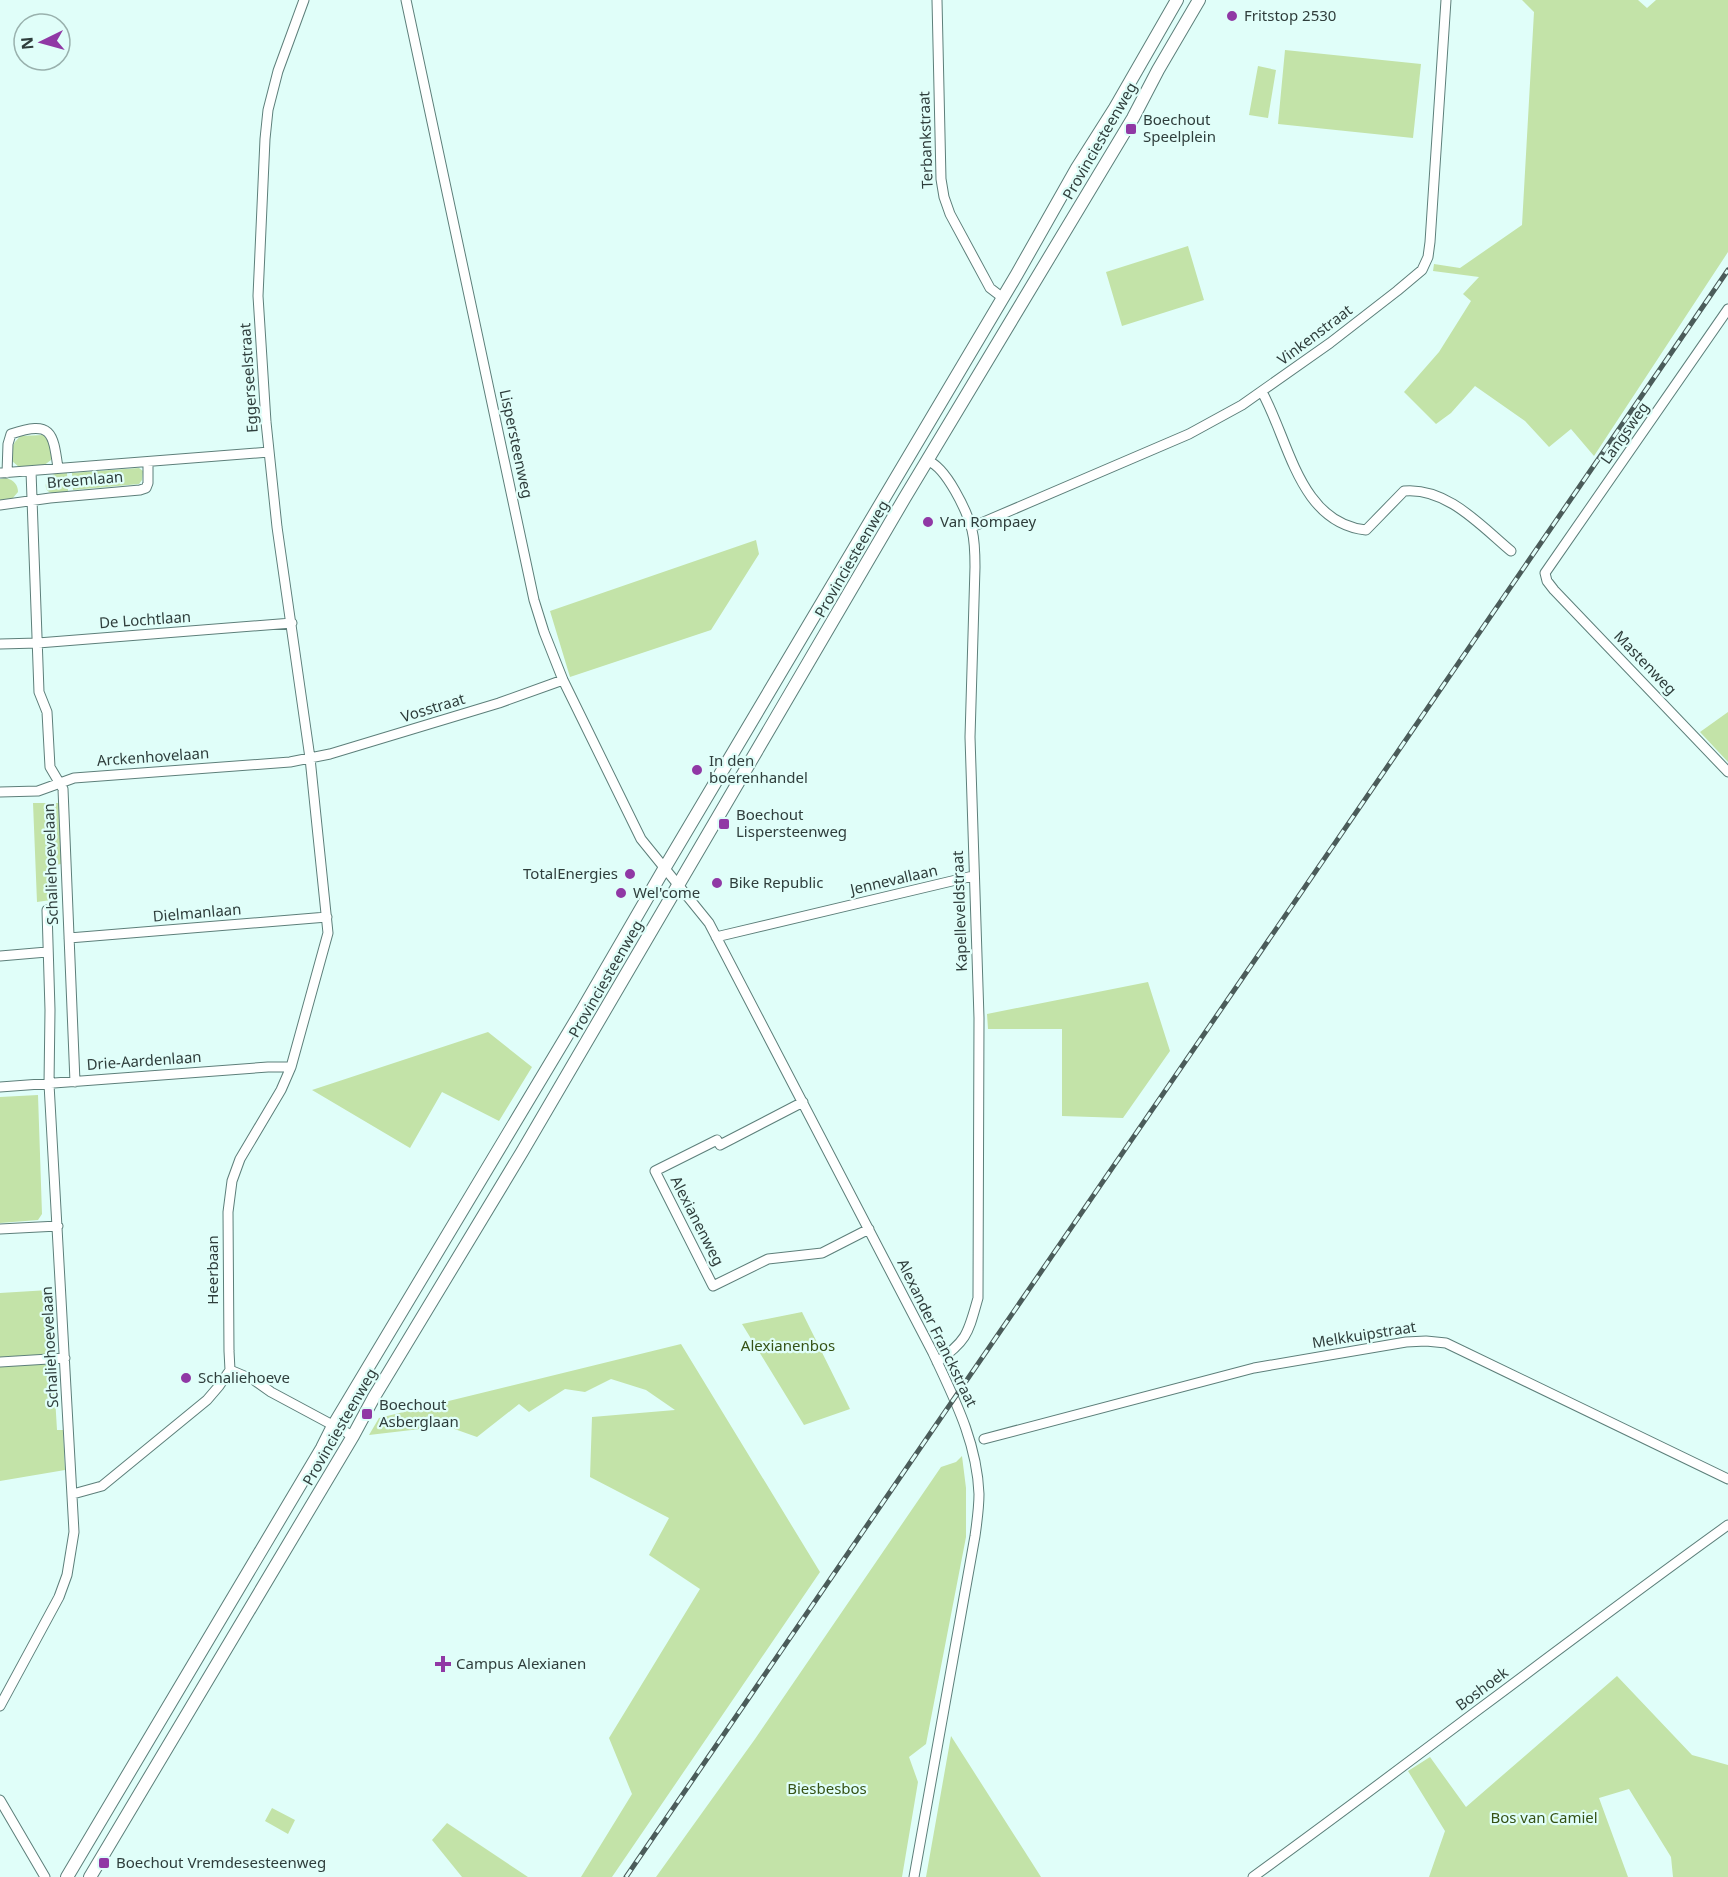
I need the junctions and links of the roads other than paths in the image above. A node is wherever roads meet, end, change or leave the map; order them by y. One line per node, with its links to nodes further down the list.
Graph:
1 (304, 0): 14 (street, Eggerseelstraat)
2 (406, 0): 28 (street, Lispersteenweg)
3 (937, 0): 9 (street, Terbankstraat)
4 (1177, 0): 7 (main road, Provinciesteenweg)
5 (1199, 0): 8 (main road, Provinciesteenweg)
6 (1446, 0): 11 (street, Vinkenstraat)
7 (1100, 129): 8 (main road); 9 (main road, Provinciesteenweg)
8 (1114, 149): 13 (main road, Provinciesteenweg)
9 (1003, 298): 12 (main road, Provinciesteenweg)
10 (1728, 309): 24 (street, Langsweg)
11 (1262, 392): 22 (street, Vinkenstraat); 23 (street)
12 (930, 420): 13 (main road); 33 (main road, Provinciesteenweg)
13 (940, 441): 15 (main road, Provinciesteenweg)
14 (269, 452): 16 (street, Breemlaan); 25 (street, Eggerseelstraat)
15 (928, 461): 22 (street, Kapelleveldstraat); 35 (main road, Provinciesteenweg)
16 (148, 462): 17 (street, Breemlaan); 20 (street, Breemlaan)
17 (58, 468): 18 (street, Breemlaan); 19 (street, Breemlaan)
18 (31, 471): 19 (street, Breemlaan); 20 (street, Schaliehoevelaan)
19 (3, 473)
20 (32, 501): 21 (street, Breemlaan); 26 (street, Schaliehoevelaan)
21 (0, 505)
22 (972, 527): 34 (street, Kapelleveldstraat)
23 (1511, 551)
24 (1545, 573): 30 (street, Mastenweg)
25 (292, 623): 26 (street, De Lochtlaan); 29 (street, Eggerseelstraat)
26 (38, 643): 27 (street, De Lochtlaan); 31 (street, Schaliehoevelaan)
27 (0, 644)
28 (563, 680): 29 (street, Vosstraat); 33 (street, Lispersteenweg)
29 (310, 758): 31 (street, Arckenhovelaan); 37 (street, Heerbaan)
30 (1728, 772)
31 (60, 783): 32 (street, Arckenhovelaan); 39 (street, Schaliehoevelaan)
32 (0, 792)
33 (664, 869): 35 (street, Lispersteenweg); 54 (main road, Provinciesteenweg)
34 (973, 876): 38 (street, Jennevallaan); 52 (street, Kapelleveldstraat)
35 (678, 885): 38 (street, Alexander Franckstraat); 55 (main road, Provinciesteenweg)
36 (47, 910): 40 (street, Schaliehoevelaan)
37 (327, 917): 39 (street, Dielmanlaan); 42 (street, Heerbaan)
38 (716, 937): 46 (street, Alexander Franckstraat)
39 (69, 938): 43 (street, Schaliehoevelaan)
40 (47, 952): 41 (street); 44 (street, Schaliehoevelaan)
41 (0, 956)
42 (291, 1067): 43 (street, Drie-Aardenlaan); 53 (street, Heerbaan)
43 (75, 1082): 44 (street, Drie-Aardenlaan)
44 (49, 1084): 45 (street, Drie-Aardenlaan); 47 (street, Schaliehoevelaan)
45 (0, 1087)
46 (803, 1102): 49 (street, Alexander Franckstraat); 49 (street, Alexianenweg)
47 (58, 1226): 48 (street); 50 (street, Schaliehoevelaan)
48 (0, 1229)
49 (868, 1229): 52 (street, Alexander Franckstraat)
50 (65, 1358): 51 (street); 58 (street, Schaliehoevelaan)
51 (0, 1362)
52 (938, 1362): 65 (street, Alexander Franckstraat)
53 (230, 1370): 54 (street); 58 (street)
54 (333, 1426): 55 (street); 63 (main road, Provinciesteenweg)
55 (353, 1436): 64 (main road, Provinciesteenweg)
56 (984, 1439): 57 (street, Melkkuipstraat)
57 (1728, 1479)
58 (73, 1494): 60 (street)
59 (1728, 1525): 66 (street, Boshoek)
60 (0, 1706)
61 (0, 1800): 62 (street)
62 (45, 1877)
63 (67, 1877)
64 (90, 1877)
65 (914, 1877)
66 (1253, 1877)

